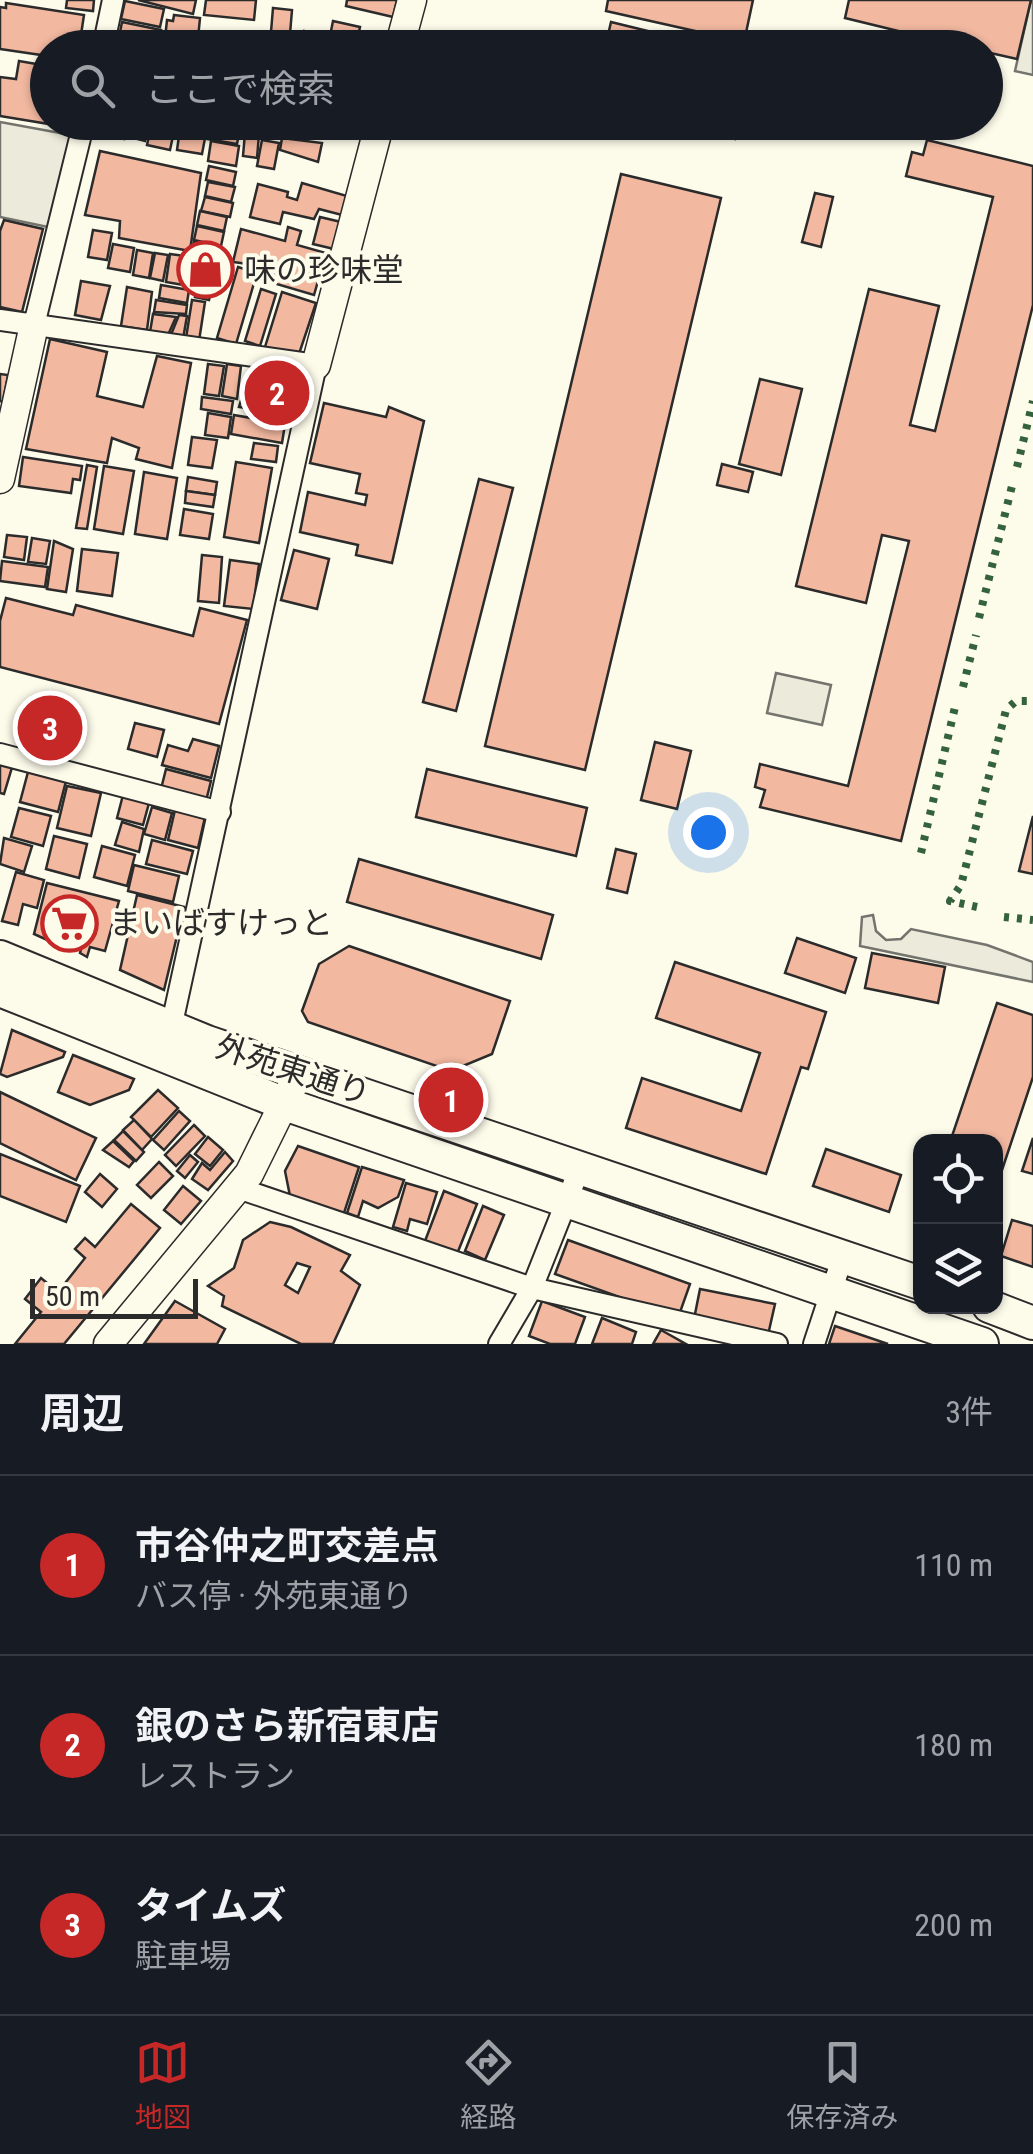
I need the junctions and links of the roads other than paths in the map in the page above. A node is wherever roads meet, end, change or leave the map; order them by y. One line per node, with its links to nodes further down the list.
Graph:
1 (113, 0): 3 (street)
2 (412, 0): 4 (street)
3 (107, 30)
4 (404, 30)
5 (80, 140): 8 (street)
6 (375, 140): 9 (street)
7 (0, 320): 8 (street)
8 (34, 325): 9 (street); 10 (street)
9 (316, 365): 12 (street)
10 (0, 478)
11 (0, 754): 12 (street)
12 (220, 812): 15 (street)
13 (0, 957): 15 (main road, 外苑東通り)
14 (0, 990): 17 (main road, 外苑東通り)
15 (171, 1028): 16 (main road, 外苑東通り)
16 (298, 1071): 17 (street); 18 (main road, 外苑東通り)
17 (285, 1104): 19 (street); 20 (main road, 外苑東通り)
18 (581, 1165): 20 (street); 21 (main road, 外苑東通り)
19 (238, 1188): 23 (street); 27 (street)
20 (568, 1200): 23 (street); 24 (main road, 外苑東通り)
21 (842, 1256): 22 (main road, 外苑東通り); 24 (street)
22 (913, 1281)
23 (532, 1288): 28 (street); 29 (street)
24 (832, 1290): 30 (street); 31 (main road, 外苑東通り)
25 (1003, 1311): 26 (main road)
26 (1033, 1322)
27 (108, 1344)
28 (500, 1344)
29 (777, 1344)
30 (814, 1344)
31 (982, 1344)

